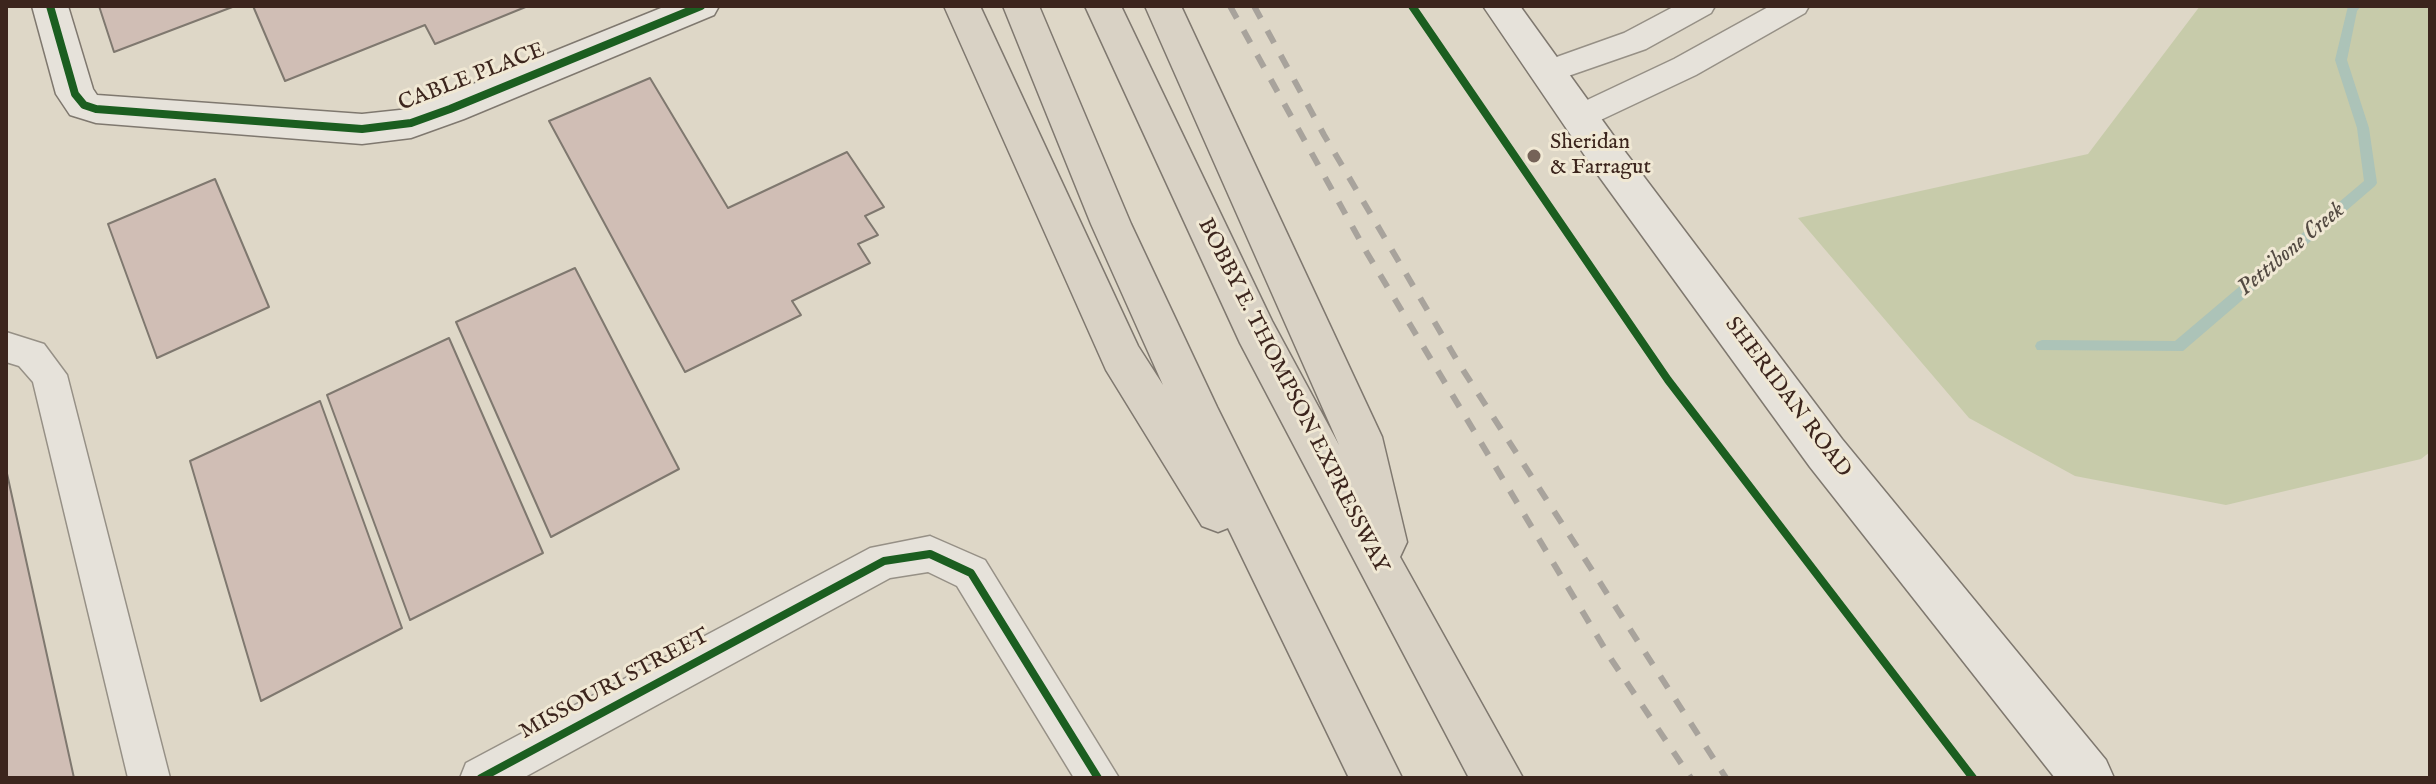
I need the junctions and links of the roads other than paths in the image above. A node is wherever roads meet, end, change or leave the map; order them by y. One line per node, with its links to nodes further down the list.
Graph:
1 (50, 6): 2 (main road, CABLE PLACE)
2 (701, 6)
3 (962, 6): 14 (highway)
4 (1021, 6): 14 (highway)
5 (1103, 6): 13 (highway, BOBBY E. THOMPSON EXPRESSWAY)
6 (1163, 6): 13 (highway)
7 (1501, 6): 10 (main road, SHERIDAN ROAD)
8 (1700, 6): 10 (street)
9 (1794, 6): 11 (street)
10 (1548, 72): 11 (main road, SHERIDAN ROAD)
11 (1579, 117): 20 (main road, SHERIDAN ROAD)
12 (6, 347): 15 (street)
13 (1397, 599): 19 (highway, BOBBY E. THOMPSON EXPRESSWAY)
14 (1336, 699): 18 (highway)
15 (149, 778)
16 (481, 778): 17 (street, MISSOURI STREET)
17 (1098, 778)
18 (1376, 778)
19 (1497, 778)
20 (2088, 778)

